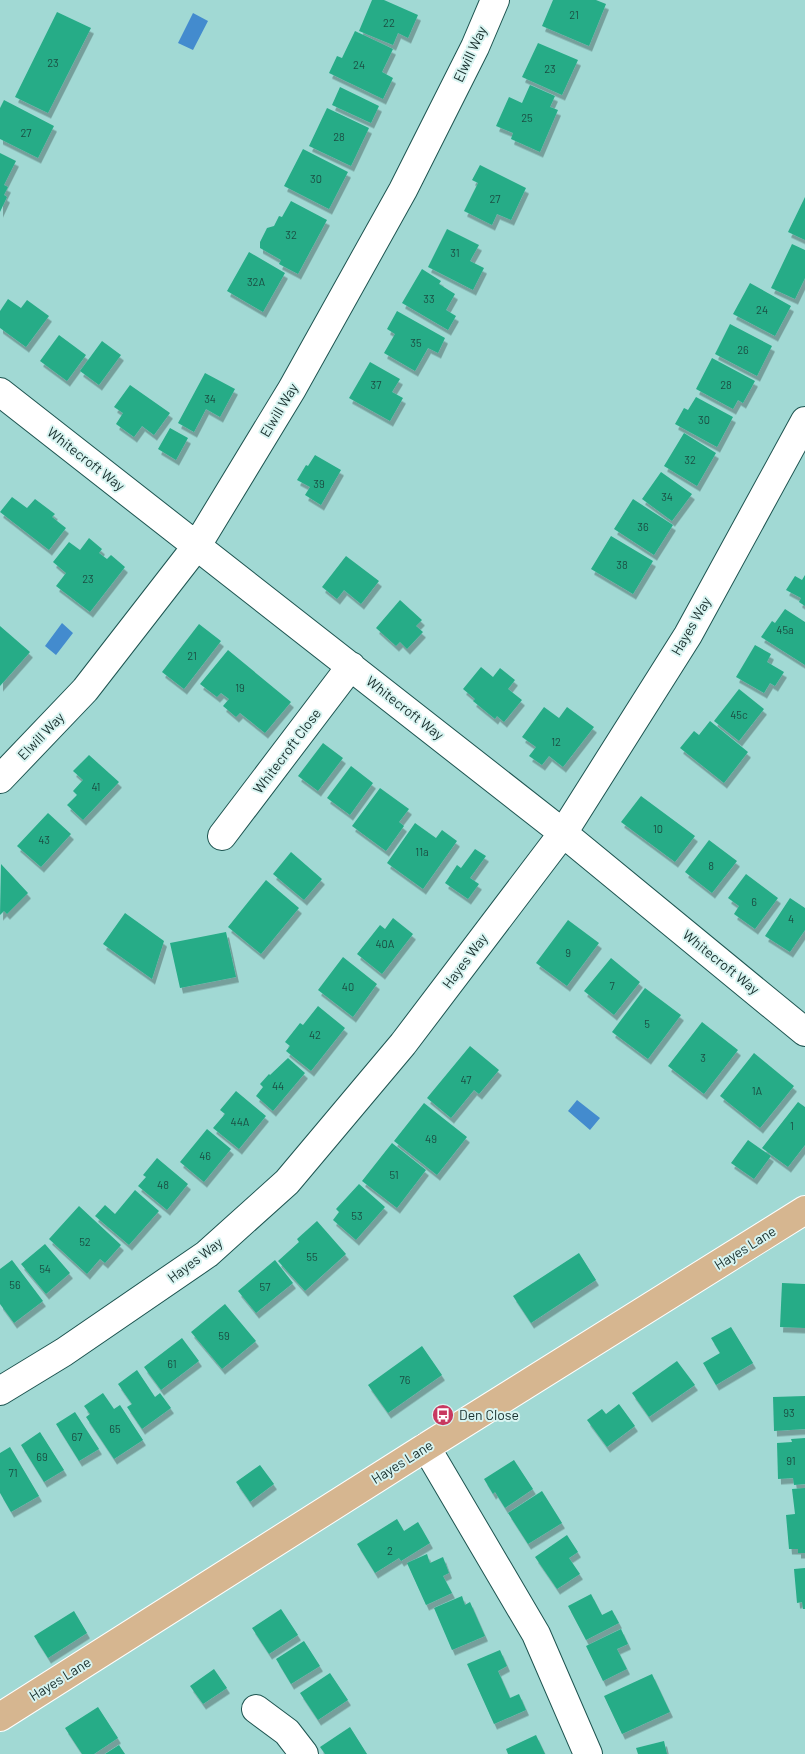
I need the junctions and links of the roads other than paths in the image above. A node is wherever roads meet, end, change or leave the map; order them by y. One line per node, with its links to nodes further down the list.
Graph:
1 (495, 0): 4 (street, Elwill Way)
2 (0, 392): 4 (street, Whitecroft Way)
3 (805, 421): 7 (street, Hayes Way)
4 (196, 547): 5 (street, Whitecroft Way); 6 (street, Elwill Way)
5 (351, 666): 7 (street, Whitecroft Way); 8 (street, Whitecroft Close)
6 (0, 779)
7 (564, 833): 9 (street, Whitecroft Way); 11 (street, Hayes Way)
8 (222, 836)
9 (805, 1032)
10 (805, 1210): 12 (main road, Hayes Lane)
11 (0, 1391)
12 (426, 1447): 14 (main road, Hayes Lane); 16 (street)
13 (256, 1709): 15 (street)
14 (0, 1717)
15 (304, 1754)
16 (588, 1754)

